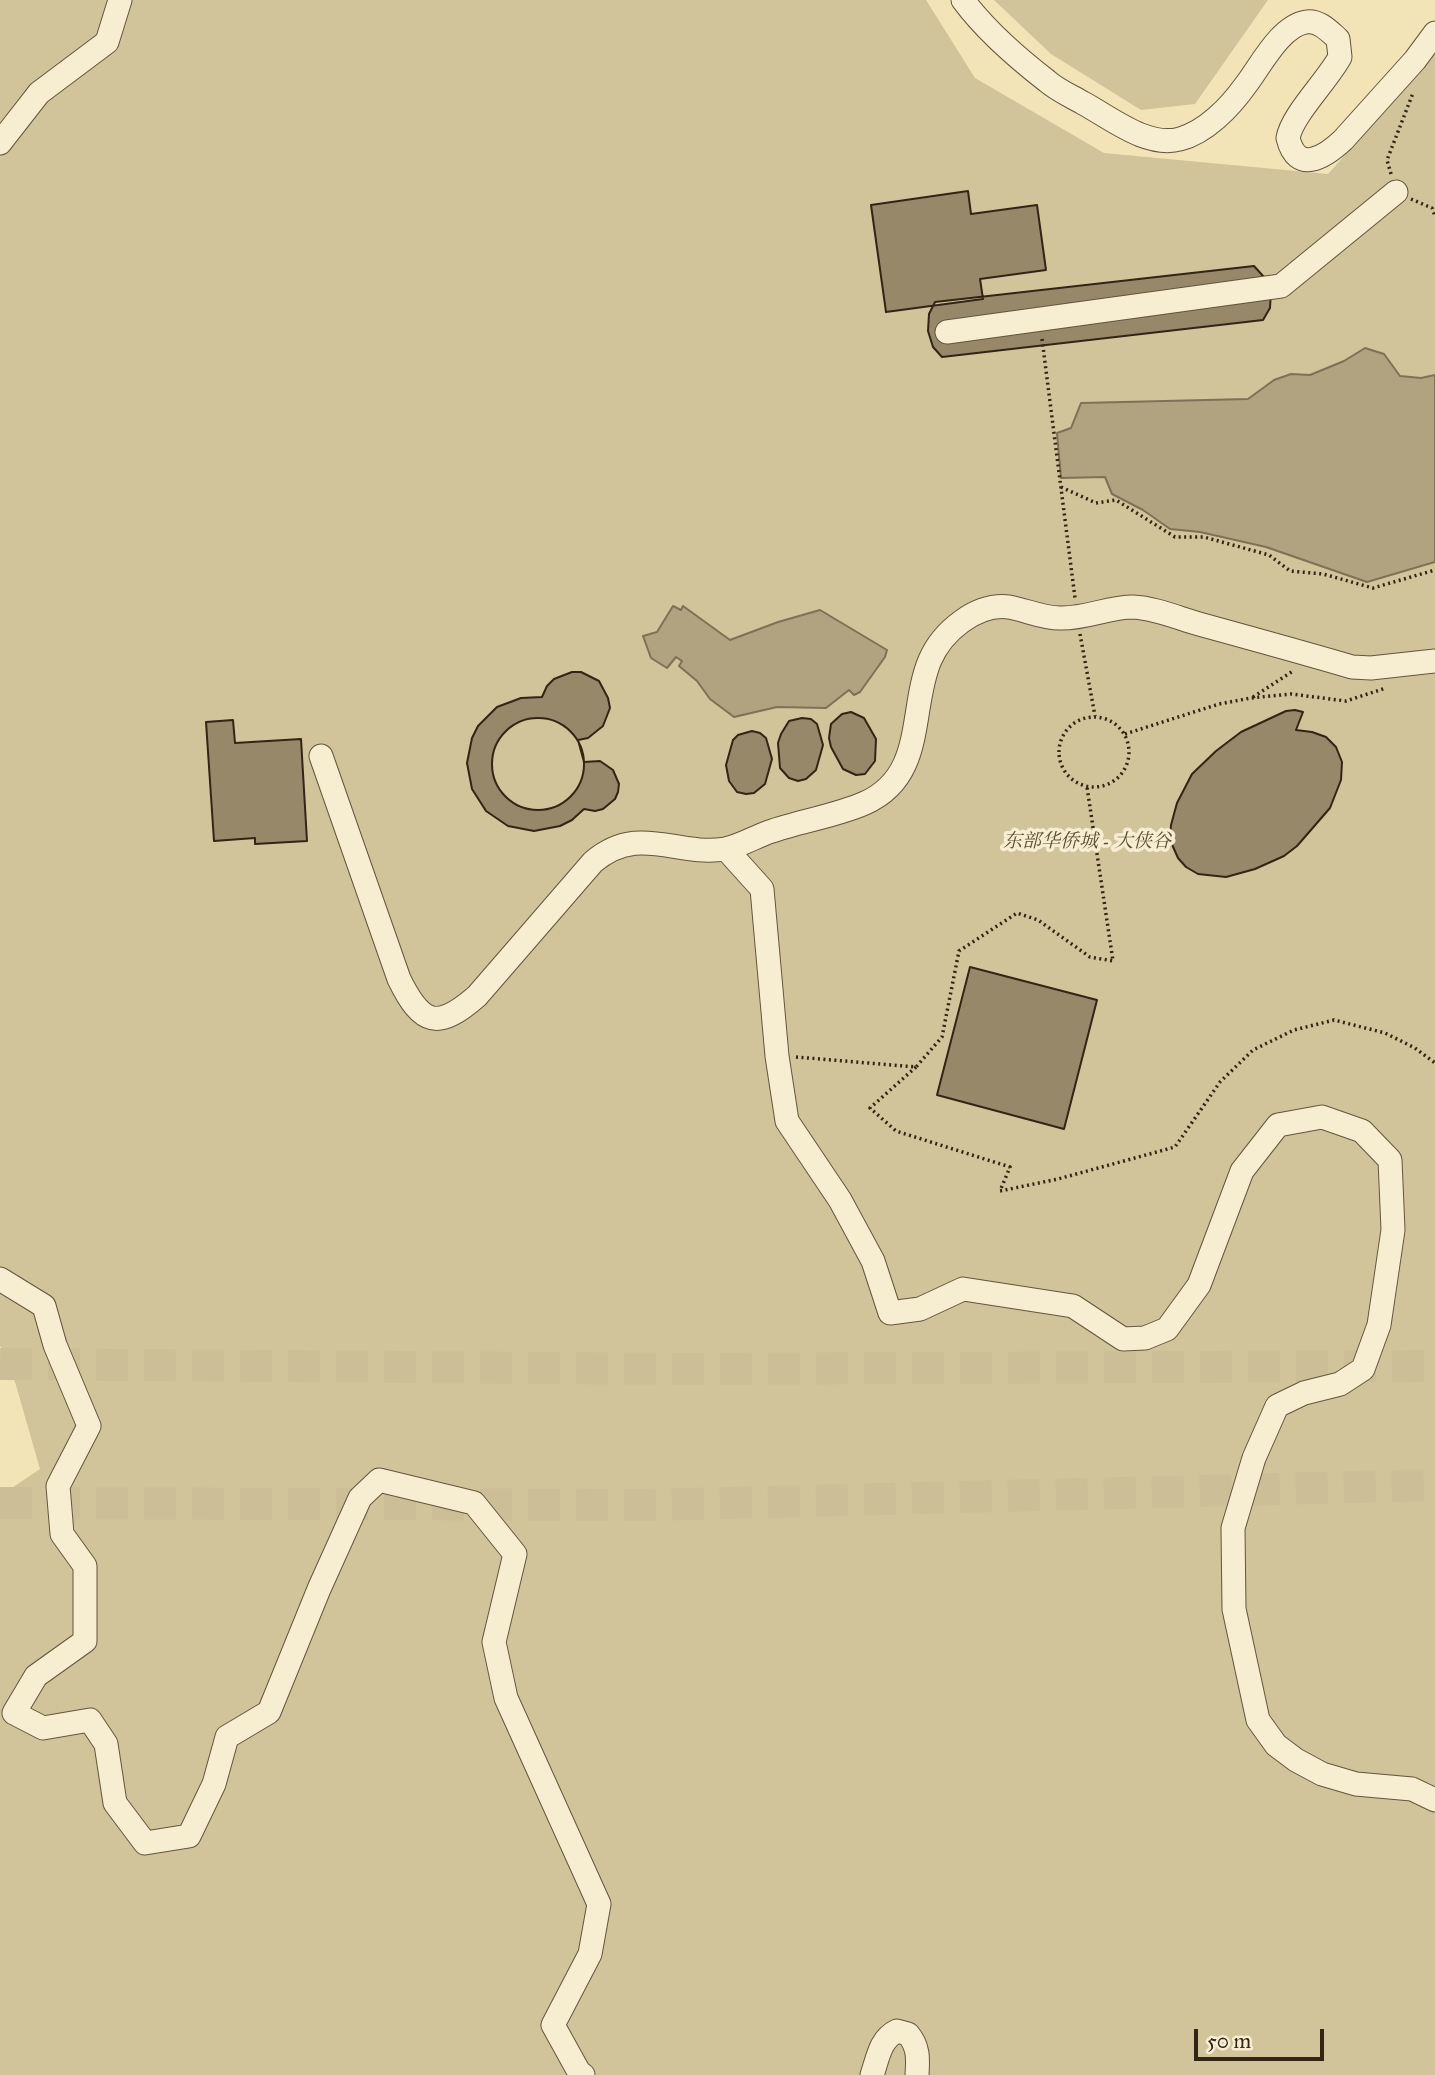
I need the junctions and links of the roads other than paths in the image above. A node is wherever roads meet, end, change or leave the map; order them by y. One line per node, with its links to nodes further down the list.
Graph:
1 (120, 0): 4 (street)
2 (963, 0): 3 (street)
3 (1435, 33)
4 (0, 143)
5 (1396, 192): 6 (street)
6 (947, 332)
7 (1435, 661): 9 (street)
8 (321, 756): 9 (street)
9 (726, 849): 11 (street)
10 (0, 1279): 12 (street)
11 (1435, 1800)
12 (583, 2075)
13 (872, 2075): 14 (street)
14 (917, 2075)

